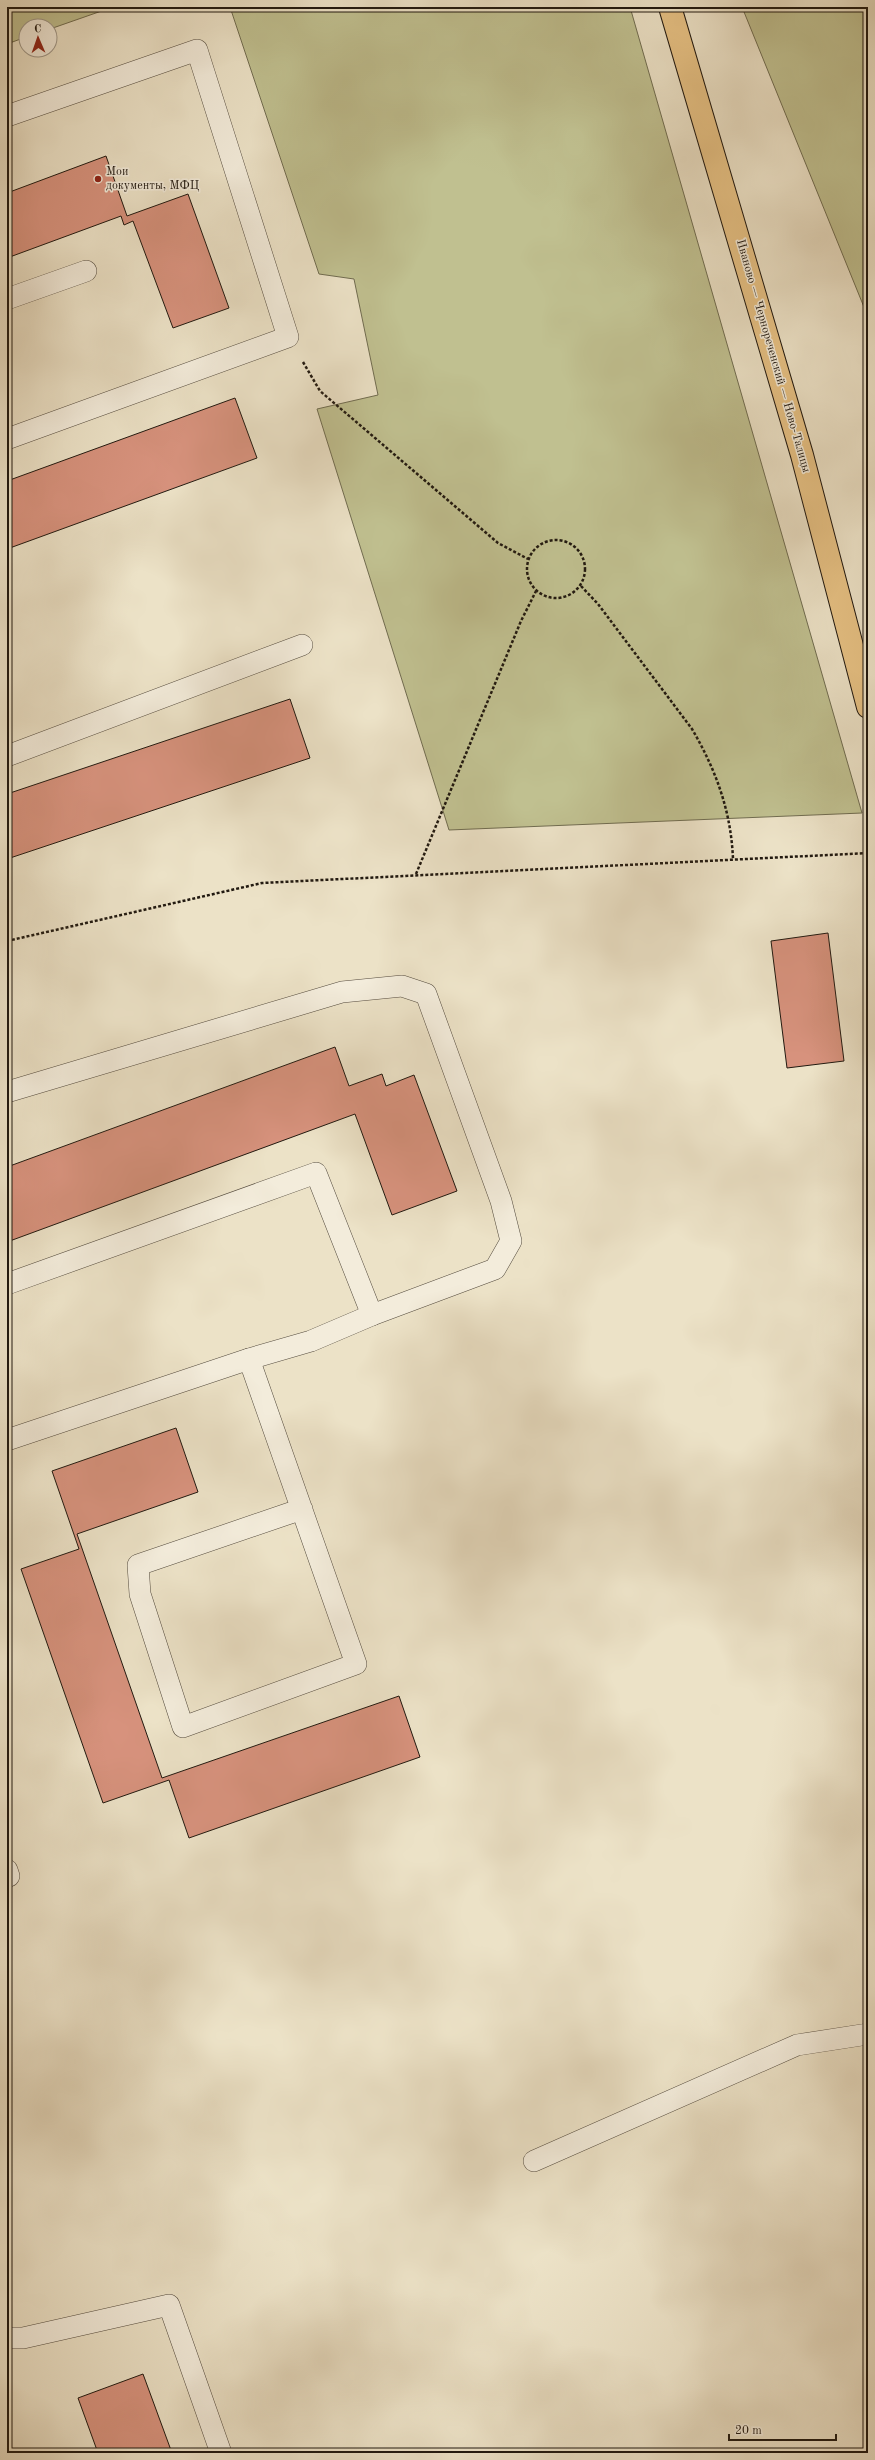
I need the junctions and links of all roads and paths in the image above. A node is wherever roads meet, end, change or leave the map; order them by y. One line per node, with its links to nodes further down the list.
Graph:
1 (670, 7): 11 (main road, Иваново — Чернореченский — Ново-Талицы)
2 (7, 116): 5 (lane)
3 (86, 271): 4 (lane)
4 (7, 299)
5 (288, 336): 6 (lane); 7 (path)
6 (7, 439)
7 (528, 558): 8 (path); 9 (path)
8 (581, 586): 9 (path); 14 (path)
9 (536, 592): 15 (path)
10 (302, 645): 12 (lane)
11 (868, 707)
12 (7, 756)
13 (868, 853): 14 (path)
14 (733, 859): 15 (path)
15 (416, 874): 16 (path)
16 (7, 942)
17 (7, 1092): 19 (lane)
18 (7, 1284): 19 (lane)
19 (372, 1315): 20 (lane)
20 (249, 1358): 21 (lane); 22 (lane)
21 (7, 1440)
22 (302, 1509): 22 (lane)
23 (868, 2034): 24 (lane)
24 (534, 2161)
25 (7, 2338): 26 (lane)
26 (221, 2453)

